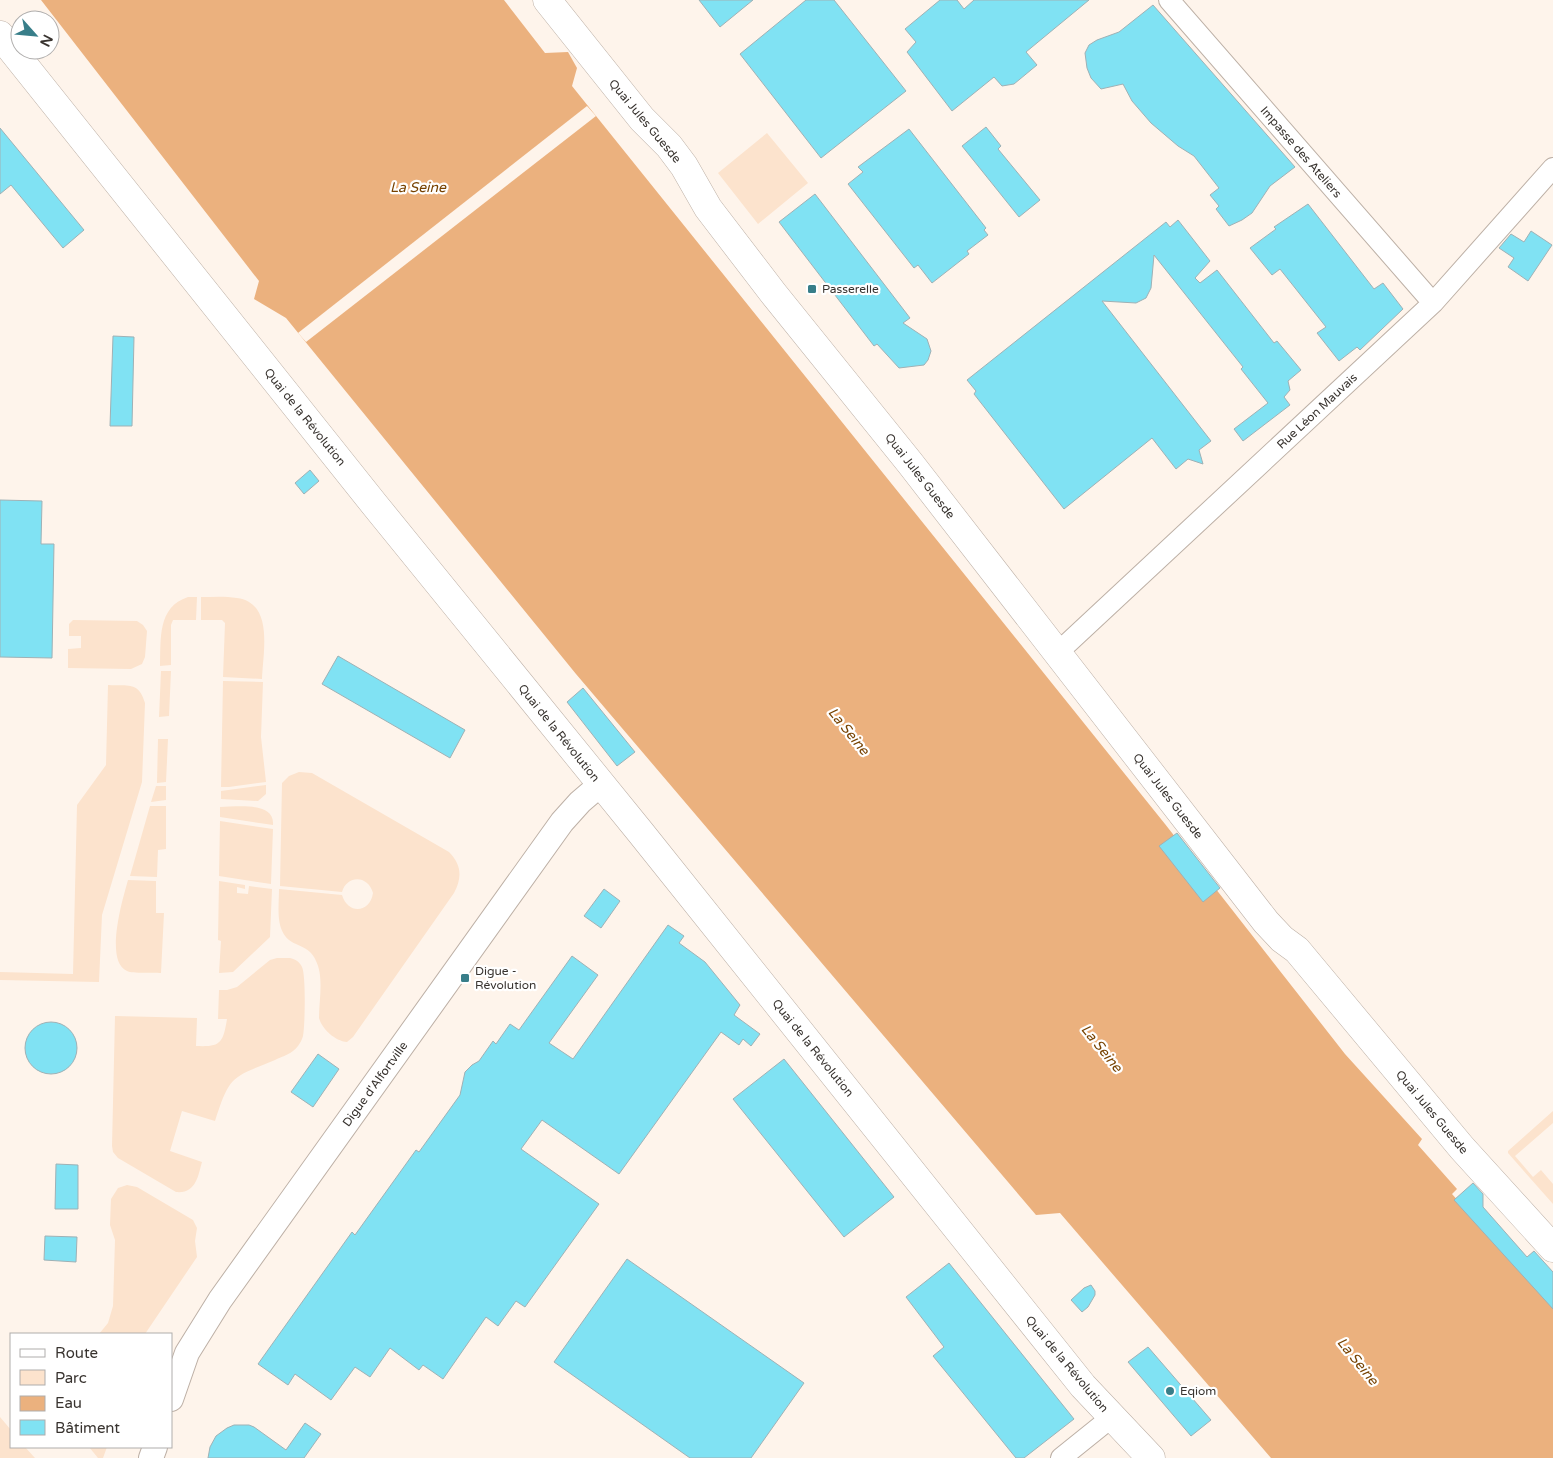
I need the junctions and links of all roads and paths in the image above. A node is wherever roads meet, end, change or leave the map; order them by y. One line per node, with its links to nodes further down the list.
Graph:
1 (547, 0): 7 (main road, Quai Jules Guesde)
2 (562, 0): 7 (main road, Quai Jules Guesde)
3 (1168, 0): 6 (street, Impasse des Ateliers)
4 (0, 35): 8 (main road, Quai de la Révolution)
5 (1553, 168): 6 (street, Rue Léon Mauvais)
6 (1432, 304): 7 (street, Rue Léon Mauvais)
7 (1062, 647): 9 (main road, Quai Jules Guesde)
8 (601, 784): 10 (street, Digue d'Alfortville); 11 (main road, Quai de la Révolution)
9 (1553, 1248)
10 (172, 1396)
11 (1117, 1422): 12 (street); 13 (main road, Quai de la Révolution); 14 (main road, Quai de la Révolution)
12 (1061, 1458)
13 (1137, 1458)
14 (1151, 1458)

